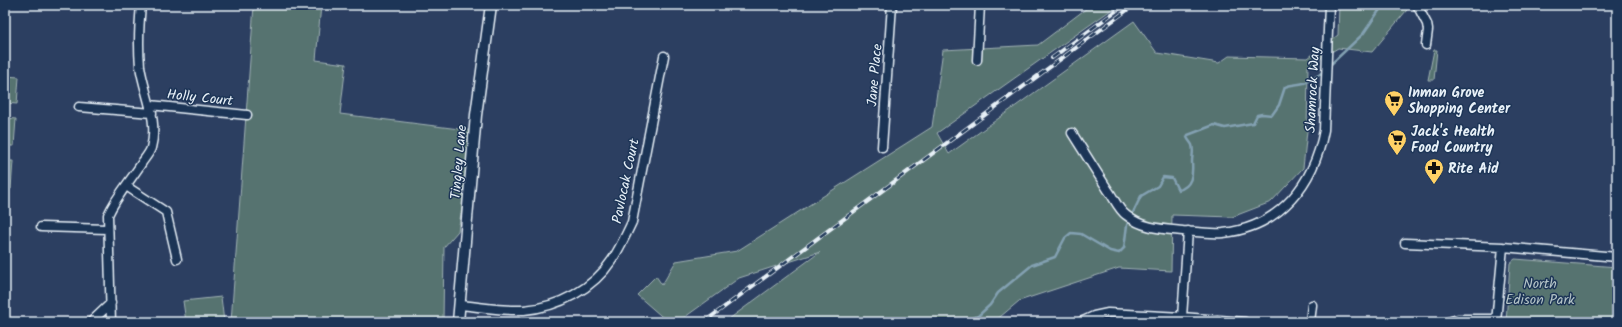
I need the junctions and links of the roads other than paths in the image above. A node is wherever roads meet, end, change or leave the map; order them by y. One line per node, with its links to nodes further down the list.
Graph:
1 (141, 5): 11 (street)
2 (491, 5): 24 (street, Tingley Lane)
3 (892, 5): 14 (street, Jane Place)
4 (980, 5): 9 (street)
5 (1329, 5): 18 (street, Shamrock Way)
6 (1417, 5): 7 (street)
7 (1426, 45)
8 (664, 56): 24 (street, Pavlocak Court)
9 (977, 60)
10 (79, 107): 11 (street, Holly Court)
11 (151, 109): 12 (street, Holly Court); 15 (street)
12 (247, 115)
13 (1072, 133): 18 (street, Shamrock Way)
14 (882, 147)
15 (126, 186): 17 (street); 22 (street)
16 (41, 227): 17 (street)
17 (107, 229): 23 (street)
18 (1188, 231): 26 (street)
19 (1405, 243): 20 (street)
20 (1503, 248): 21 (street); 27 (street)
21 (1617, 257)
22 (177, 259)
23 (111, 303): 28 (street); 29 (street)
24 (460, 305): 30 (street, Tingley Lane)
25 (1312, 305): 33 (street)
26 (1182, 317): 31 (street); 32 (street)
27 (1496, 320): 34 (street)
28 (91, 322)
29 (111, 322)
30 (458, 322)
31 (1081, 322)
32 (1245, 322)
33 (1310, 322)
34 (1448, 322)

